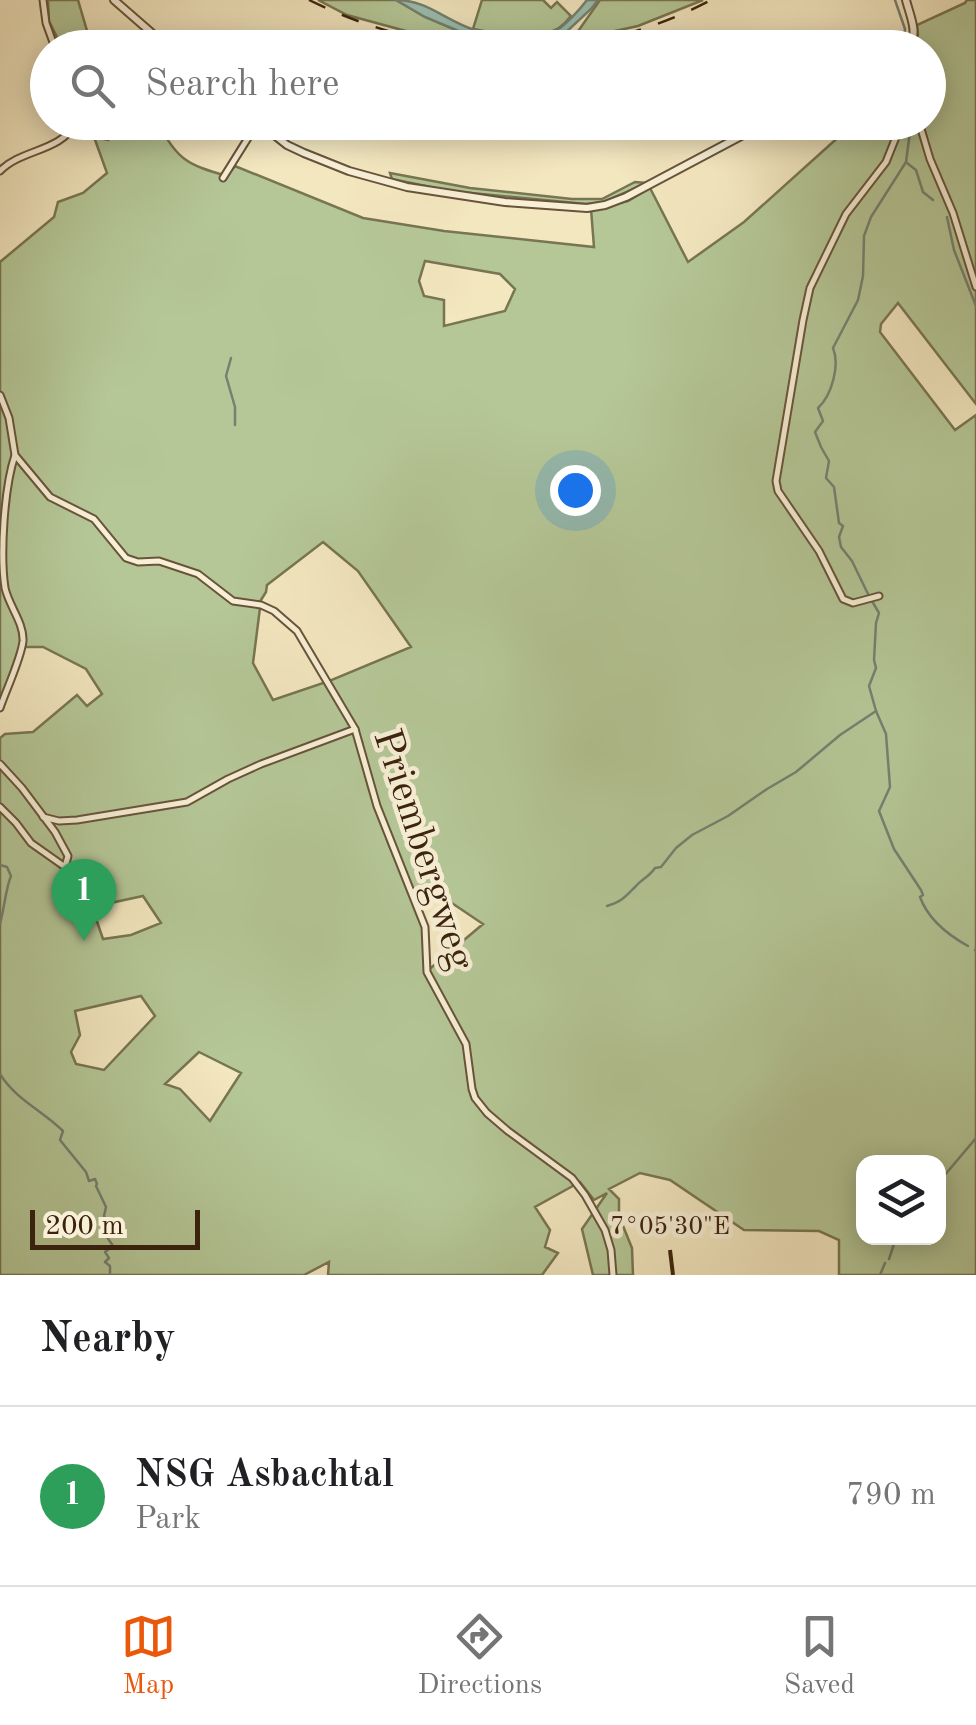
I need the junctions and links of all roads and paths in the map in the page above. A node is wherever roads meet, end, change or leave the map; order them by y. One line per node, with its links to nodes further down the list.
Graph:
1 (43, 0): 4 (street)
2 (114, 0): 5 (street)
3 (906, 0): 6 (street)
4 (49, 30)
5 (148, 30)
6 (914, 30)
7 (62, 140): 13 (street)
8 (247, 140): 14 (street)
9 (282, 140): 10 (street)
10 (733, 140)
11 (895, 140): 18 (street)
12 (924, 140): 15 (street)
13 (0, 171)
14 (224, 178)
15 (976, 288)
16 (0, 395): 17 (street, Priembergweg)
17 (15, 455): 19 (street); 20 (street, Priembergweg)
18 (879, 596)
19 (0, 708)
20 (355, 729): 23 (street); 24 (street, Priembergweg)
21 (0, 764): 23 (street)
22 (0, 807): 23 (street)
23 (43, 817)
24 (613, 1275)

